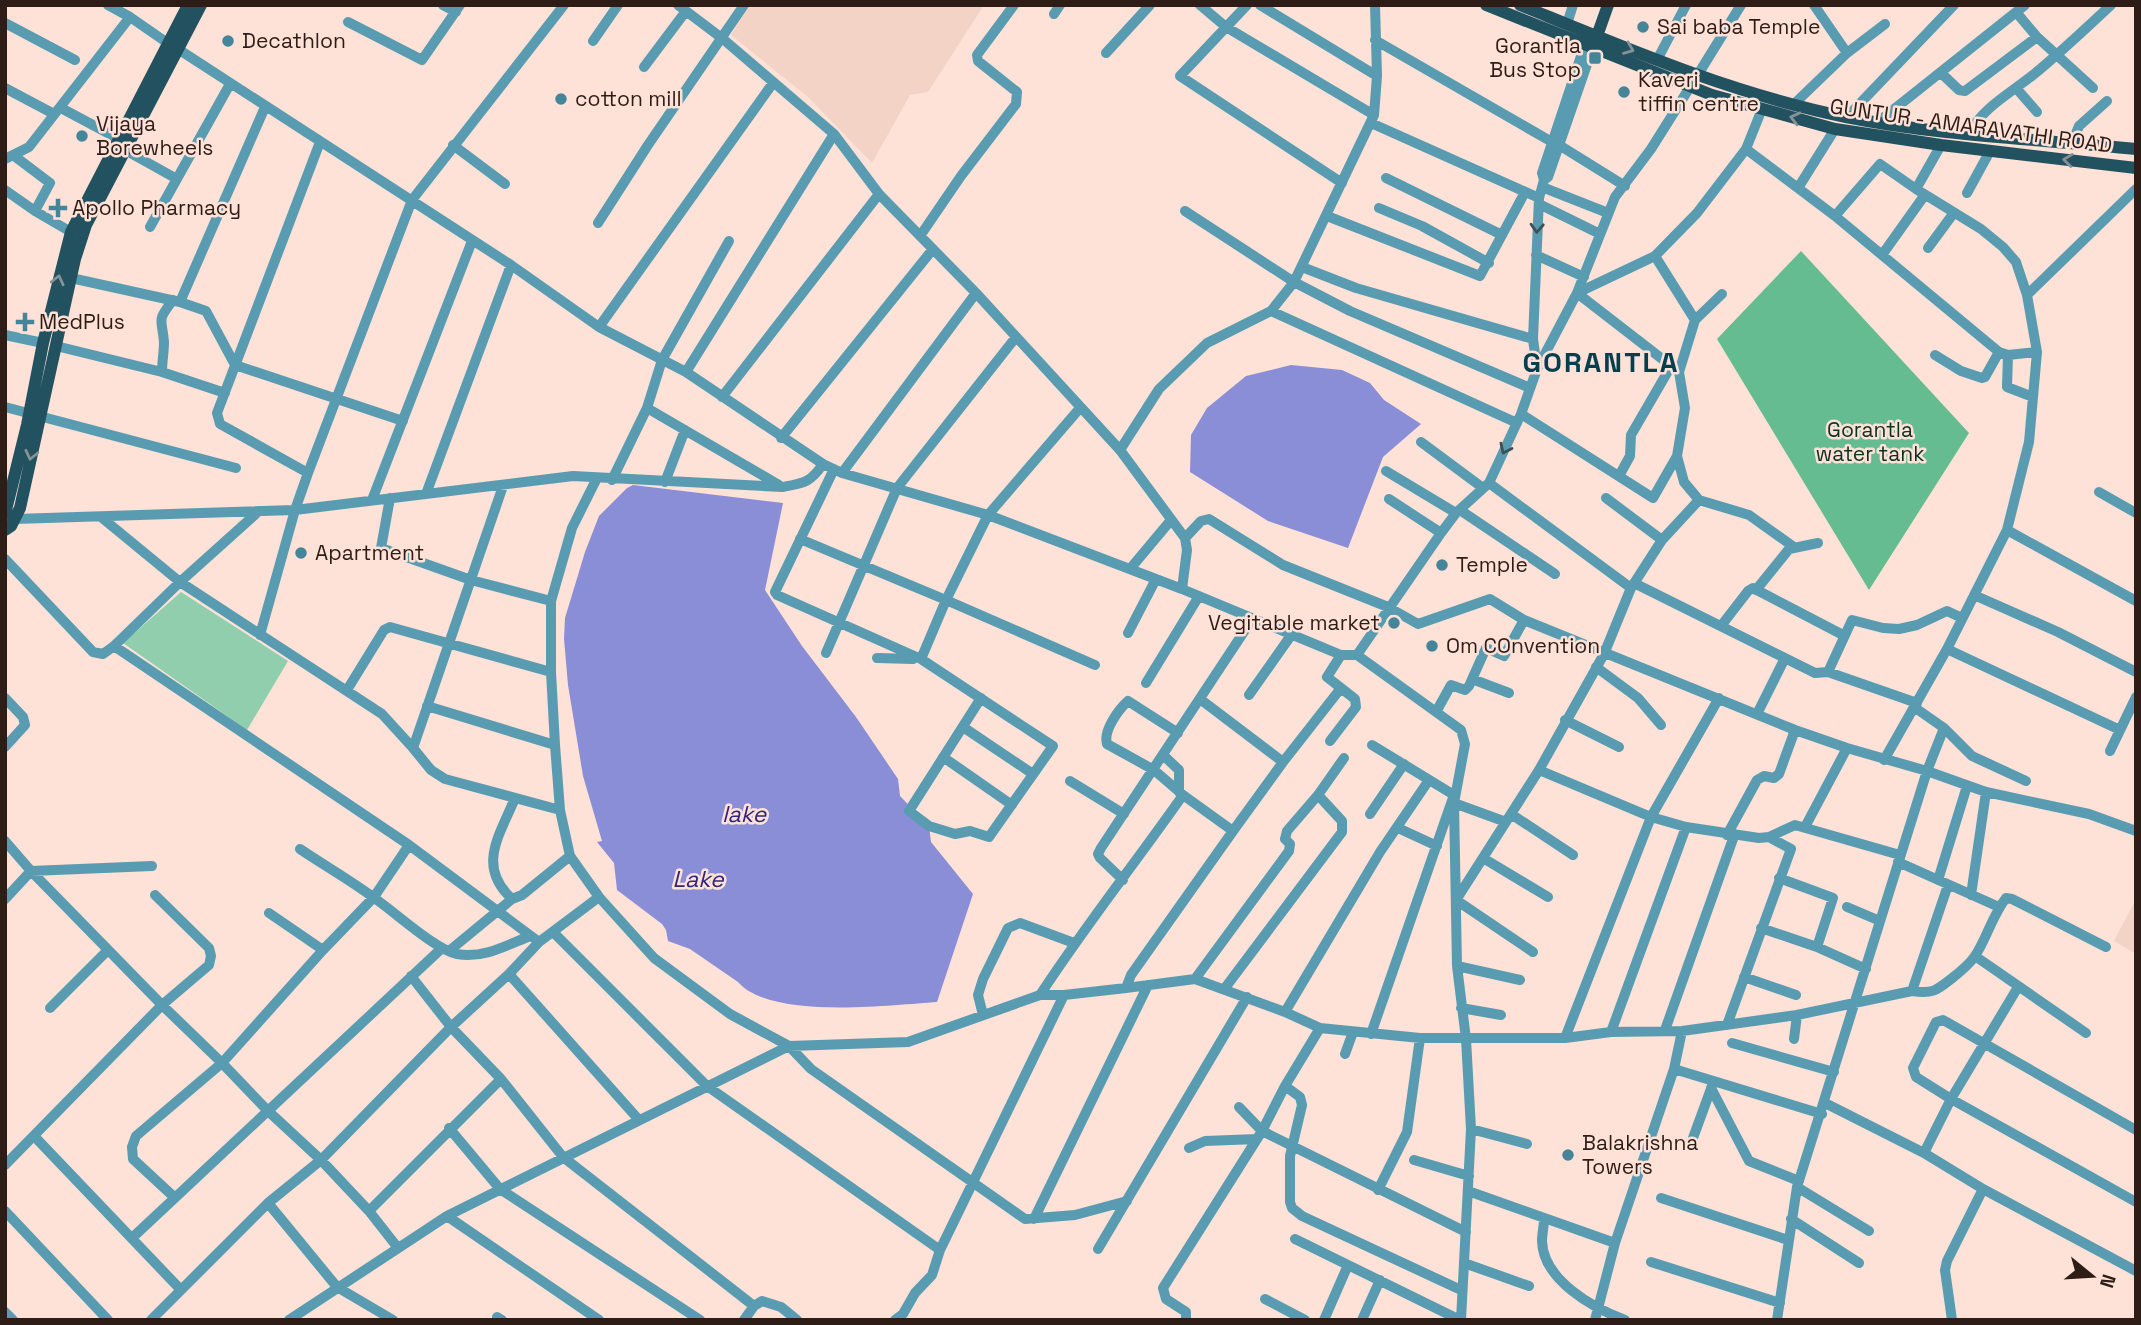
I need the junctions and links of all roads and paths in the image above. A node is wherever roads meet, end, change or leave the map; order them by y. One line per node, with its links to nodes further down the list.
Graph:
1 (108, 5): 26 (street)
2 (188, 5): 37 (main road)
3 (201, 5): 37 (main road)
4 (443, 5): 23 (street)
5 (564, 5): 68 (street)
6 (618, 5): 36 (street)
7 (744, 5): 33 (street)
8 (1014, 5): 102 (street)
9 (1150, 5): 38 (street)
10 (1200, 5): 31 (street)
11 (1247, 5): 31 (street)
12 (1260, 5): 45 (street)
13 (1375, 5): 34 (street)
14 (1486, 5): 35 (main road, GUNTUR - AMARAVATHI ROAD)
15 (1521, 5): 29 (main road, GUNTUR - AMARAVATHI ROAD)
16 (1573, 5): 29 (street)
17 (1608, 5): 35 (main road)
18 (1686, 5): 42 (street)
19 (1741, 5): 46 (street)
20 (1814, 5): 39 (street)
21 (1954, 5): 58 (street)
22 (2111, 5): 40 (street)
23 (458, 8): 27 (street)
24 (682, 8): 33 (street); 43 (street)
25 (2020, 8): 32 (street); 44 (street)
26 (130, 17): 37 (street); 56 (street)
27 (348, 22)
28 (5, 23): 41 (street)
29 (1567, 24): 35 (main road, GUNTUR - AMARAVATHI ROAD)
30 (1885, 24): 39 (street)
31 (1226, 27): 59 (street); 77 (street)
32 (2037, 37): 40 (street); 44 (street)
33 (723, 39): 47 (street); 97 (street)
34 (1375, 40): 45 (street); 65 (street)
35 (1591, 40): 42 (main road, GUNTUR - AMARAVATHI ROAD, one-way to 42); 46 (main road, GUNTUR - AMARAVATHI ROAD); 65 (street)
36 (593, 41)
37 (174, 47): 48 (street); 67 (main road)
38 (1106, 53)
39 (1847, 53): 53 (street)
40 (2057, 55): 50 (street); 51 (street)
41 (75, 60)
42 (1657, 60): 46 (main road, GUNTUR - AMARAVATHI ROAD)
43 (644, 67)
44 (1941, 74): 60 (street)
45 (1377, 76): 59 (street)
46 (1694, 81): 53 (main road, GUNTUR - AMARAVATHI ROAD); 55 (main road, GUNTUR - AMARAVATHI ROAD); 80 (street)
47 (773, 83): 62 (street); 123 (street)
48 (230, 85): 54 (street); 76 (street)
49 (5, 88): 56 (street)
50 (2016, 88): 57 (street); 63 (street)
51 (2093, 88)
52 (2106, 101): 66 (street)
53 (1793, 105): 58 (main road, GUNTUR - AMARAVATHI ROAD)
54 (265, 107): 64 (street); 120 (street)
55 (1762, 109): 61 (main road, GUNTUR - AMARAVATHI ROAD, one-way to 55); 70 (street)
56 (57, 111): 67 (street); 73 (street)
57 (2037, 112)
58 (1847, 117): 60 (main road, GUNTUR - AMARAVATHI ROAD)
59 (1372, 119): 77 (street); 84 (street)
60 (1878, 122): 63 (main road, GUNTUR - AMARAVATHI ROAD)
61 (1835, 129): 69 (main road, GUNTUR - AMARAVATHI ROAD); 81 (street)
62 (834, 134): 87 (street); 136 (street)
63 (1968, 134): 66 (main road, GUNTUR - AMARAVATHI ROAD)
64 (320, 142): 88 (street); 132 (street)
65 (1556, 143): 78 (street); 80 (street)
66 (2072, 143): 71 (main road, GUNTUR - AMARAVATHI ROAD)
67 (122, 145): 76 (street); 99 (main road); 114 (main road)
68 (453, 145): 79 (street); 88 (street)
69 (1941, 145): 72 (main road, GUNTUR - AMARAVATHI ROAD); 85 (street)
70 (1746, 149): 81 (street); 109 (street)
71 (2136, 149)
72 (1990, 151): 74 (main road, GUNTUR - AMARAVATHI ROAD, one-way to 72); 86 (street)
73 (9, 157): 91 (street)
74 (2136, 168)
75 (1386, 177): 101 (street)
76 (177, 179): 98 (street)
77 (1342, 183): 95 (street)
78 (1543, 183): 89 (street); 93 (street)
79 (505, 184)
80 (1625, 186): 93 (street)
81 (1798, 188): 96 (street)
82 (2136, 189): 119 (street)
83 (5, 190): 91 (street)
84 (1525, 192): 89 (street); 101 (street)
85 (1920, 193): 94 (street); 96 (street); 108 (street)
86 (1967, 193)
87 (878, 194): 102 (street); 139 (street)
88 (412, 200): 103 (street); 141 (street)
89 (1539, 201): 100 (street); 107 (street, one-way to 107)
90 (1379, 208): 110 (street)
91 (35, 211): 99 (street)
92 (1185, 211): 115 (street)
93 (1608, 213): 100 (street)
94 (1953, 214): 105 (street); 119 (street)
95 (1327, 216): 110 (street); 112 (street)
96 (1835, 216): 108 (street)
97 (598, 223)
98 (150, 227)
99 (71, 232): 127 (main road, one-way to 99)
100 (1600, 234): 113 (street)
101 (1502, 235): 110 (street)
102 (920, 236): 106 (street)
103 (472, 241): 111 (street); 147 (street)
104 (729, 241): 131 (street)
105 (1928, 248)
106 (933, 249): 116 (street); 149 (street)
107 (1536, 255): 113 (street); 126 (street)
108 (1882, 255): 129 (street)
109 (1655, 256): 117 (street); 122 (street)
110 (1489, 263)
111 (511, 265): 123 (street); 168 (street)
112 (1302, 267): 115 (street); 126 (street)
113 (1584, 277): 117 (street)
114 (71, 278): 120 (street); 127 (main road)
115 (1294, 282): 121 (street); 137 (street)
116 (976, 293): 125 (street); 155 (street)
117 (1577, 293): 133 (street); 134 (street)
118 (1721, 294): 122 (street)
119 (2027, 295): 128 (street)
120 (177, 301): 132 (street); 135 (street)
121 (1272, 311): 146 (street); 151 (street)
122 (1695, 320): 134 (street)
123 (599, 327): 131 (street)
124 (5, 335): 127 (street)
125 (1016, 337): 144 (street); 166 (street)
126 (1533, 339): 133 (street)
127 (49, 345): 135 (street); 145 (main road)
128 (2037, 352): 129 (street); 140 (street)
129 (2003, 354): 130 (street); 140 (street)
130 (1935, 355)
131 (662, 360): 136 (street); 143 (street)
132 (235, 365): 138 (street); 141 (street)
133 (1537, 369): 137 (street)
134 (1675, 369): 152 (street); 158 (street)
135 (162, 372): 138 (street)
136 (686, 372): 139 (street)
137 (1530, 388): 146 (street)
138 (225, 393): 157 (street)
139 (722, 397): 149 (street)
140 (2033, 397): 183 (street)
141 (336, 400): 147 (street); 157 (street)
142 (5, 407): 145 (street)
143 (647, 408): 148 (street); 160 (street)
144 (1080, 408): 151 (street); 178 (street)
145 (35, 415): 154 (street); 161 (main road); 179 (main road, one-way to 179)
146 (1519, 419): 158 (street); 163 (street, one-way to 163)
147 (403, 421): 172 (street)
148 (685, 430): 162 (street); 165 (street)
149 (781, 438): 153 (street)
150 (1421, 442): 163 (street)
151 (1120, 450): 181 (street)
152 (1677, 456): 158 (street); 173 (street)
153 (822, 464): 155 (street); 165 (street)
154 (236, 468)
155 (838, 471): 166 (street); 186 (street)
156 (1386, 471): 176 (street)
157 (308, 473): 174 (street)
158 (1619, 476)
159 (597, 478): 160 (street); 164 (street); 203 (street)
160 (612, 480): 162 (street)
161 (9, 482): 179 (main road)
162 (666, 482): 165 (street)
163 (1486, 485): 176 (street); 197 (street)
164 (503, 486): 168 (street); 195 (street)
165 (782, 487)
166 (897, 488): 178 (street); 191 (street)
167 (2099, 492): 177 (street)
168 (426, 494): 169 (street)
169 (390, 498): 172 (street); 195 (street)
170 (1606, 498): 187 (street)
171 (1390, 499): 184 (street)
172 (372, 500): 174 (street)
173 (1699, 500): 187 (street); 189 (street)
174 (295, 510): 175 (street); 212 (street)
175 (259, 511): 180 (street); 196 (street)
176 (1458, 512): 184 (street); 193 (street)
177 (2136, 513)
178 (988, 515): 192 (street); 202 (street)
179 (10, 516): 180 (street); 182 (main road)
180 (100, 517): 196 (street)
181 (1171, 520): 185 (street); 192 (street)
182 (5, 530)
183 (2007, 530): 200 (street); 204 (street)
184 (1441, 533): 205 (street)
185 (1185, 538): 198 (street); 205 (street)
186 (800, 540): 191 (street); 209 (street)
187 (1662, 540): 197 (street)
188 (1818, 543): 189 (street)
189 (1794, 547): 199 (street)
190 (5, 559): 216 (street)
191 (864, 566): 202 (street); 209 (street)
192 (1130, 569): 194 (street)
193 (1555, 574)
194 (1156, 579): 198 (street); 211 (street)
195 (471, 580): 203 (street); 215 (street)
196 (180, 582): 212 (street); 216 (street)
197 (1632, 585): 210 (street); 219 (street)
198 (1182, 589): 201 (street)
199 (1756, 590): 210 (street); 214 (street)
200 (1973, 595): 207 (street); 229 (street)
201 (1199, 596): 206 (street); 231 (street)
202 (946, 600): 224 (street); 225 (street)
203 (551, 601): 227 (street)
204 (2136, 601)
205 (1388, 607): 208 (street); 221 (street)
206 (1253, 618): 213 (street); 240 (street)
207 (1962, 618): 214 (street); 217 (street)
208 (1524, 620): 219 (street); 230 (street)
209 (838, 622): 218 (street); 224 (street)
210 (1721, 626): 223 (street)
211 (1128, 633)
212 (260, 635): 233 (street)
213 (1292, 635): 220 (street); 235 (street)
214 (1843, 635): 228 (street)
215 (449, 645): 227 (street); 233 (street); 242 (street)
216 (114, 646): 293 (street)
217 (1947, 649): 241 (street); 250 (street)
218 (827, 653)
219 (1604, 654): 226 (street); 239 (street)
220 (1341, 655): 221 (street); 232 (street)
221 (1357, 655): 243 (street)
222 (877, 658): 224 (street)
223 (1785, 658): 228 (street); 244 (street)
224 (921, 659): 238 (street)
225 (1095, 665)
226 (1596, 667): 245 (street); 246 (street)
227 (551, 672): 253 (street)
228 (1828, 672): 241 (street)
229 (2136, 672)
230 (1472, 679): 234 (street); 243 (street)
231 (1146, 682)
232 (1341, 688): 252 (street); 264 (street)
233 (347, 690): 257 (street)
234 (1509, 693)
235 (1249, 695)
236 (2136, 697): 250 (street)
237 (5, 698): 255 (street)
238 (981, 698): 247 (street); 269 (street)
239 (1719, 698): 244 (street); 283 (street)
240 (1200, 699): 251 (street); 264 (street)
241 (1916, 705): 248 (street); 263 (street)
242 (427, 706): 253 (street); 257 (street)
243 (1436, 712): 278 (street)
244 (1757, 714): 249 (street)
245 (1565, 720): 256 (street); 267 (street)
246 (1661, 725)
247 (962, 727): 261 (street); 269 (street)
248 (1944, 728): 268 (street); 272 (street)
249 (1795, 730): 258 (street); 290 (street)
250 (2120, 730): 259 (street)
251 (1178, 733): 260 (street); 266 (street)
252 (1330, 741)
253 (555, 745): 280 (street)
254 (1372, 745): 265 (street)
255 (5, 747)
256 (1619, 747)
257 (413, 748): 277 (street)
258 (1847, 748): 263 (street); 286 (street)
259 (2110, 751)
260 (1163, 755): 266 (street); 275 (street)
261 (943, 757): 279 (street); 279 (street)
262 (1344, 758): 276 (street)
263 (1884, 760): 268 (street)
264 (1283, 762): 288 (street)
265 (1404, 764): 270 (street); 282 (street)
266 (1154, 770): 275 (street); 281 (street)
267 (1539, 770): 283 (street); 284 (street)
268 (1927, 771): 273 (street); 299 (street)
269 (1033, 774): 279 (street)
270 (1429, 780): 278 (street); 287 (street)
271 (1070, 781): 281 (street)
272 (2026, 781)
273 (1967, 786): 274 (street); 304 (street)
274 (1986, 792): 289 (street); 306 (street)
275 (1181, 794): 288 (street); 303 (street)
276 (1318, 795): 334 (street); 339 (street)
277 (515, 798): 280 (street); 311 (street)
278 (1454, 799): 284 (street); 294 (street); 312 (street)
279 (1012, 804)
280 (560, 810): 297 (street)
281 (1124, 814): 303 (street)
282 (1370, 814)
283 (1651, 817): 285 (street); 363 (street)
284 (1508, 818): 296 (street); 298 (street)
285 (1686, 827): 290 (street); 359 (street)
286 (1805, 827): 291 (street); 299 (street)
287 (1398, 828): 294 (street); 349 (street)
288 (1233, 831): 338 (street)
289 (2136, 831)
290 (1730, 835): 291 (street); 356 (street)
291 (1769, 837): 302 (street)
292 (5, 841): 301 (street)
293 (409, 845): 307 (street); 315 (street)
294 (1437, 846): 361 (street)
295 (300, 849): 307 (street)
296 (1573, 855)
297 (570, 856): 308 (street); 311 (street)
298 (1483, 858): 309 (street); 312 (street)
299 (1899, 858): 304 (street); 317 (street)
300 (152, 866): 301 (street)
301 (31, 871): 310 (street); 325 (street)
302 (1779, 878): 318 (street); 322 (street)
303 (1123, 880): 321 (street)
304 (1943, 882): 306 (street); 340 (street)
305 (155, 894): 346 (street)
306 (1971, 895): 314 (street)
307 (374, 897): 324 (street); 326 (street)
308 (599, 897): 319 (street); 368 (street)
309 (1548, 897)
310 (5, 899)
311 (512, 899): 315 (street)
312 (1456, 900): 327 (street); 329 (street)
313 (1847, 907): 317 (street)
314 (1999, 907): 323 (street); 328 (street)
315 (498, 912): 320 (street); 324 (street)
316 (269, 913): 326 (street)
317 (1880, 921): 330 (street)
318 (1761, 928): 322 (street); 333 (street)
319 (553, 932): 320 (street); 375 (street)
320 (534, 939): 324 (street); 331 (street)
321 (1074, 943): 341 (street); 350 (street)
322 (1817, 947): 330 (street)
323 (2106, 947)
324 (445, 949): 332 (street)
325 (108, 950): 346 (street); 347 (street)
326 (323, 950): 370 (street)
327 (1533, 951)
328 (1975, 956): 337 (street); 340 (street)
329 (1457, 966): 335 (street); 348 (street)
330 (1866, 969): 345 (street)
331 (509, 974): 354 (street); 381 (street)
332 (411, 976): 354 (street); 380 (street)
333 (1744, 977): 343 (street); 353 (street)
334 (1195, 979): 336 (street); 339 (street)
335 (1520, 980)
336 (1148, 985): 338 (street); 411 (street)
337 (2018, 986): 360 (street); 367 (street)
338 (1126, 988): 342 (street)
339 (1225, 988): 344 (street)
340 (1912, 991): 345 (street)
341 (1040, 995): 342 (street); 350 (street)
342 (1064, 995): 397 (street)
343 (1796, 995)
344 (1247, 997): 349 (street); 405 (street)
345 (1854, 1003): 352 (street); 372 (street)
346 (162, 1005): 370 (street); 386 (street)
347 (50, 1008)
348 (1461, 1009): 351 (street); 364 (street)
349 (1285, 1012): 355 (street)
350 (983, 1015): 368 (street)
351 (1501, 1015)
352 (1797, 1015): 353 (street); 365 (street)
353 (1727, 1025): 357 (street)
354 (451, 1027): 373 (street); 393 (street)
355 (1320, 1028): 358 (street); 376 (street)
356 (1665, 1030): 357 (street); 359 (street)
357 (1682, 1031): 371 (street)
358 (1353, 1032): 361 (street); 369 (street)
359 (1611, 1032): 363 (street)
360 (2086, 1033)
361 (1371, 1034): 362 (street)
362 (1420, 1038): 364 (street); 401 (street)
363 (1565, 1038): 364 (street)
364 (1466, 1039): 383 (street)
365 (1794, 1039)
366 (1732, 1043): 372 (street)
367 (1983, 1044): 377 (street); 377 (street); 384 (street)
368 (789, 1045): 375 (street); 397 (street)
369 (1345, 1054)
370 (222, 1063): 380 (street); 403 (street)
371 (1674, 1069): 374 (street); 419 (street)
372 (1834, 1072): 379 (street)
373 (500, 1079): 382 (street); 392 (street)
374 (1712, 1085): 379 (street); 387 (street); 398 (street)
375 (707, 1086): 381 (street); 422 (street)
376 (1285, 1086): 385 (street); 389 (street)
377 (1951, 1099): 391 (street); 406 (street)
378 (1239, 1107): 385 (street)
379 (1823, 1108): 391 (street); 398 (street)
380 (267, 1110): 393 (street); 403 (street)
381 (639, 1120): 392 (street)
382 (449, 1128): 399 (street); 409 (street)
383 (1471, 1129): 388 (street); 396 (street)
384 (2136, 1130)
385 (1259, 1135): 389 (street); 390 (street); 448 (street)
386 (34, 1136): 395 (street); 416 (street)
387 (1693, 1138)
388 (1527, 1144)
389 (1292, 1147): 401 (street); 432 (street)
390 (1189, 1148)
391 (1924, 1153): 400 (street)
392 (563, 1157): 399 (street); 435 (street)
393 (321, 1160): 407 (street); 409 (street)
394 (1414, 1160): 396 (street)
395 (5, 1165)
396 (1469, 1177): 402 (street)
397 (972, 1184): 411 (street); 422 (street)
398 (1798, 1184): 413 (street); 414 (street)
399 (500, 1189): 410 (street); 444 (street)
400 (1983, 1189): 427 (street); 455 (street)
401 (1378, 1190): 415 (street)
402 (1468, 1191): 412 (street); 415 (street)
403 (174, 1197): 416 (street)
404 (1661, 1198): 418 (street)
405 (1127, 1201): 411 (street); 421 (street)
406 (2136, 1202)
407 (268, 1203): 430 (street); 431 (street)
408 (5, 1211): 439 (street)
409 (369, 1211): 420 (street)
410 (447, 1216): 420 (street); 443 (street)
411 (1034, 1219)
412 (1545, 1219): 419 (street); 437 (street)
413 (1791, 1219): 418 (street); 425 (street)
414 (1869, 1231)
415 (1466, 1232): 424 (street)
416 (132, 1238): 431 (street)
417 (1295, 1239): 426 (street)
418 (1788, 1240): 434 (street)
419 (1615, 1243): 437 (street)
420 (398, 1248): 430 (street)
421 (1098, 1249)
422 (940, 1250): 447 (street)
423 (1651, 1262): 434 (street)
424 (1464, 1263): 429 (street); 432 (street)
425 (1859, 1263)
426 (1348, 1265): 428 (street); 450 (street)
427 (2136, 1271)
428 (1380, 1280): 451 (street); 452 (street)
429 (1529, 1286)
430 (337, 1287): 441 (street); 442 (street)
431 (181, 1290): 440 (street)
432 (1461, 1290): 452 (street)
433 (1265, 1299): 449 (street)
434 (1780, 1303): 454 (street)
435 (754, 1306): 445 (street); 446 (street)
436 (5, 1312): 438 (street)
437 (1597, 1315): 453 (street)
438 (13, 1320)
439 (108, 1320)
440 (151, 1320)
441 (289, 1320)
442 (393, 1320)
443 (599, 1320)
444 (700, 1320)
445 (744, 1320)
446 (797, 1320)
447 (895, 1320)
448 (1186, 1320)
449 (1306, 1320)
450 (1325, 1320)
451 (1362, 1320)
452 (1460, 1320)
453 (1625, 1320)
454 (1777, 1320)
455 (1952, 1320)

